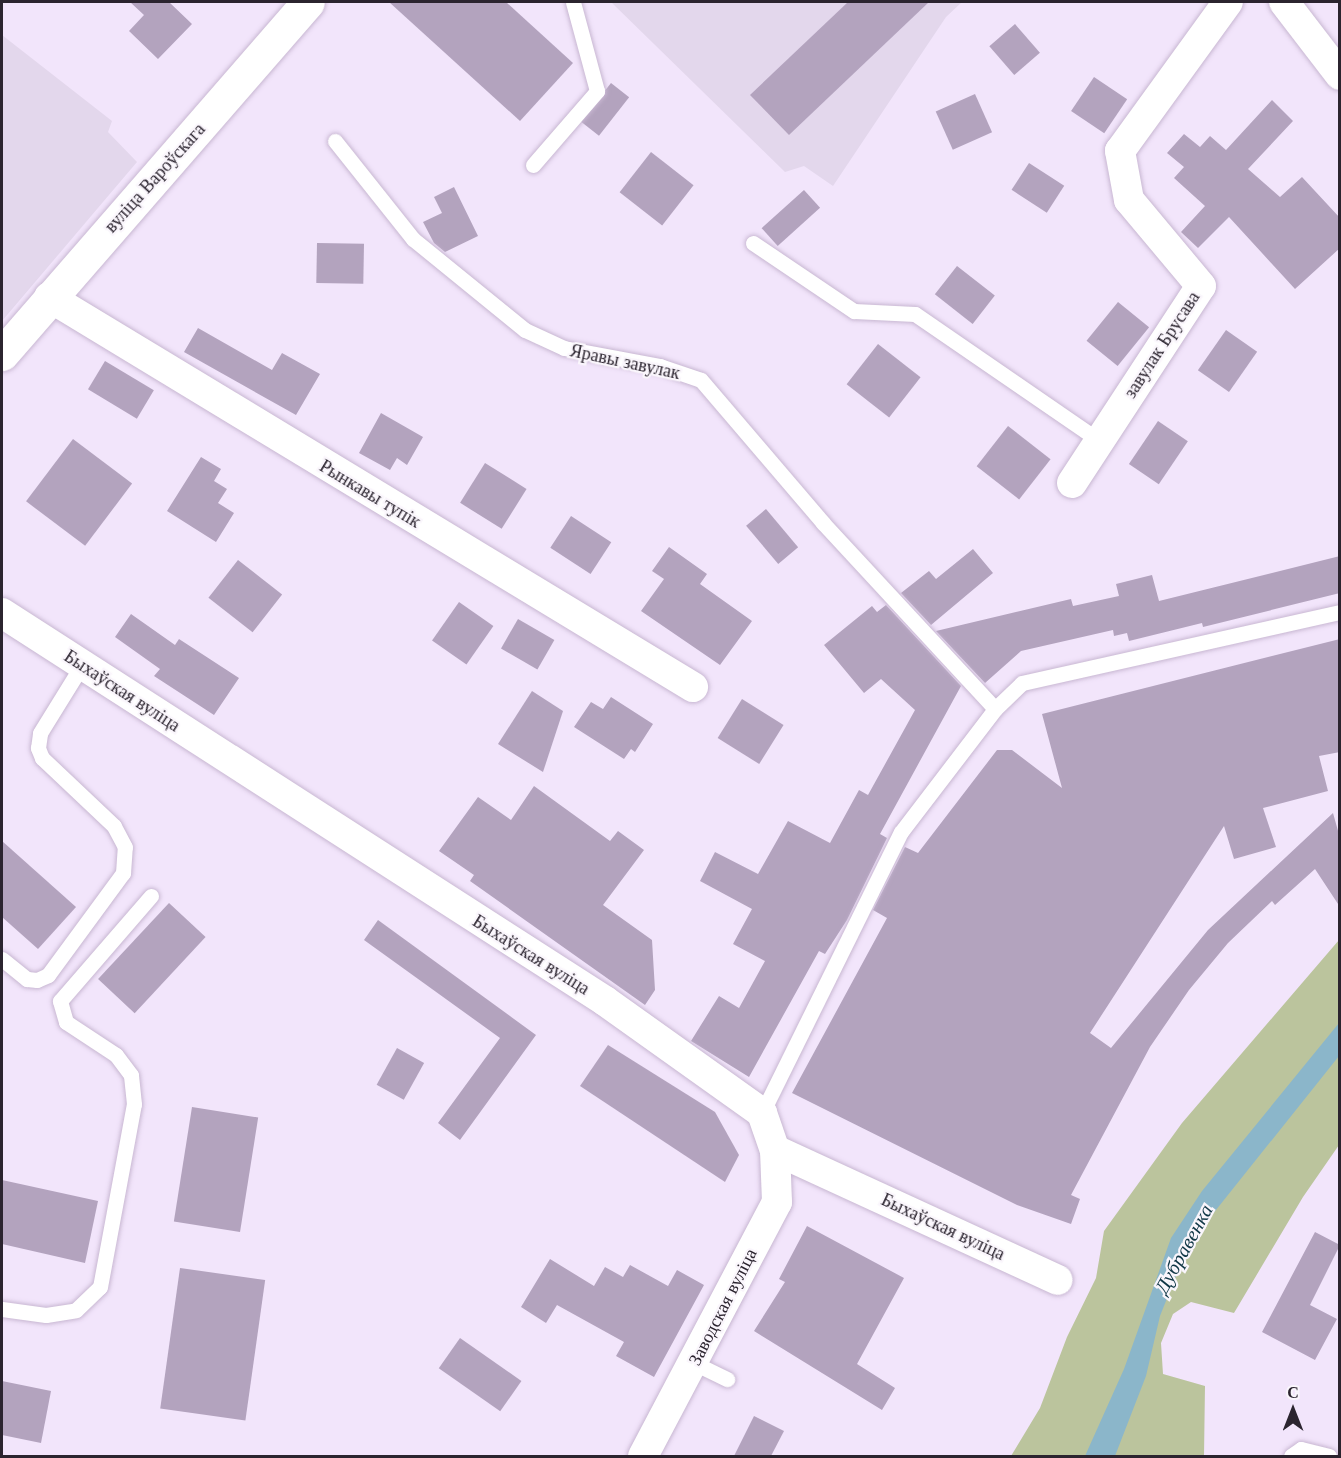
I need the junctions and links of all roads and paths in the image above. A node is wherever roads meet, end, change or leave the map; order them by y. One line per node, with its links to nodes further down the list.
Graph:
1 (308, 2): 9 (street, вуліца Вароўскага)
2 (573, 2): 7 (lane)
3 (1228, 2): 11 (street, завулак Брусава)
4 (1284, 2): 5 (street)
5 (1340, 75)
6 (335, 141): 17 (lane, Яравы завулак)
7 (533, 165)
8 (753, 243): 11 (lane)
9 (49, 297): 10 (street, вуліца Вароўскага); 16 (street, Рынкавы тупік)
10 (2, 354)
11 (1100, 441): 12 (street, завулак Брусава)
12 (1072, 483)
13 (1340, 612): 17 (lane)
14 (2, 613): 15 (street, Быхаўская вуліца)
15 (82, 665): 19 (lane); 20 (street, Быхаўская вуліца)
16 (693, 687)
17 (995, 709): 20 (lane)
18 (151, 896): 23 (lane)
19 (2, 959)
20 (762, 1113): 21 (street)
21 (775, 1150): 22 (street, Быхаўская вуліца); 24 (street, Заводская вуліца)
22 (1057, 1280)
23 (2, 1309)
24 (694, 1363): 25 (lane); 26 (street, Заводская вуліца)
25 (727, 1379)
26 (643, 1456)
27 (1291, 1456): 28 (lane)
28 (1329, 1456)

